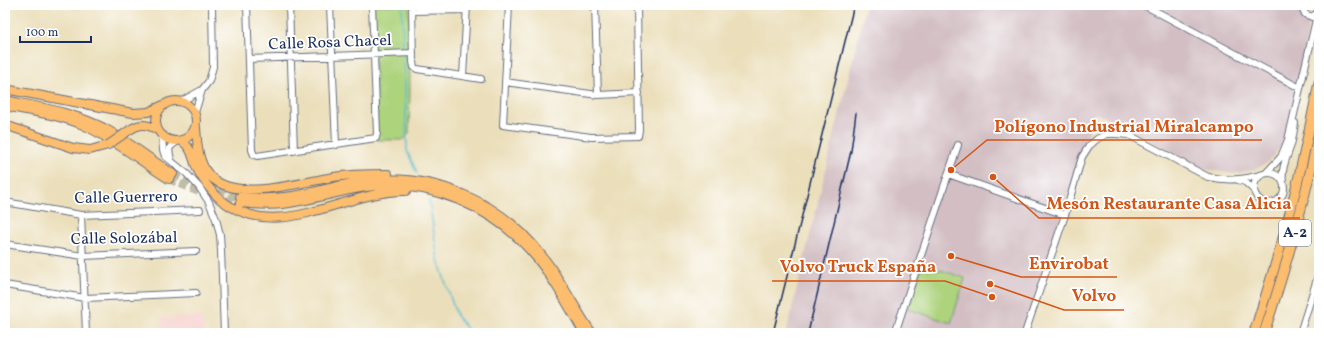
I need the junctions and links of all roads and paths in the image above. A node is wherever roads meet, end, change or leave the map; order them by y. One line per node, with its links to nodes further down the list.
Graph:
1 (212, 5): 29 (street)
2 (247, 5): 22 (street)
3 (288, 5): 21 (street)
4 (330, 5): 20 (street)
5 (372, 5): 19 (street)
6 (509, 5): 25 (street)
7 (595, 5): 31 (street)
8 (637, 5): 30 (street)
9 (1144, 5): 27 (street)
10 (1295, 5): 13 (street)
11 (1316, 5): 15 (street)
12 (467, 7): 14 (street); 23 (street)
13 (1304, 7): 16 (street)
14 (412, 8): 18 (street)
15 (1316, 14): 16 (street); 17 (street)
16 (1309, 17): 17 (street)
17 (1313, 31): 27 (street)
18 (413, 52): 19 (street, Calle Rosa Chacel); 23 (street)
19 (373, 54): 20 (street, Calle Rosa Chacel); 44 (street)
20 (332, 56): 21 (street, Calle Rosa Chacel); 44 (street)
21 (290, 58): 22 (street, Calle Rosa Chacel); 45 (street)
22 (249, 59): 45 (street)
23 (462, 76): 24 (street)
24 (481, 79)
25 (505, 82): 30 (street); 31 (street)
26 (1319, 82): 61 (highway, A-2)
27 (1300, 88): 37 (street)
28 (5, 89): 34 (main road)
29 (202, 90): 33 (street); 36 (street)
30 (639, 94): 31 (street)
31 (598, 95)
32 (5, 100): 35 (main road)
33 (182, 101): 34 (main road); 36 (main road)
34 (163, 105): 41 (main road)
35 (5, 106)
36 (195, 112): 39 (main road)
37 (1294, 113): 48 (street); 50 (street)
38 (5, 126): 41 (main road, bridge)
39 (196, 127): 42 (main road); 51 (main road)
40 (1319, 132): 76 (highway, A-2)
41 (160, 133): 42 (main road); 46 (street)
42 (180, 141): 46 (street); 53 (main road)
43 (958, 144): 47 (street)
44 (336, 145): 45 (street)
45 (294, 151)
46 (171, 161): 69 (street)
47 (948, 174): 57 (street); 72 (street)
48 (1265, 174): 49 (street); 50 (street); 52 (street)
49 (1236, 180): 52 (street); 57 (street)
50 (1284, 185): 52 (street)
51 (452, 190): 53 (main road); 71 (main road)
52 (1254, 190)
53 (437, 193): 70 (main road)
54 (5, 202): 56 (street, Calle Guerrero)
55 (200, 210): 56 (street, Calle Guerrero)
56 (82, 215): 60 (street)
57 (1064, 215): 73 (street)
58 (5, 244): 60 (street, Calle Solozábal)
59 (196, 251): 60 (street, Calle Solozábal)
60 (83, 256): 65 (street)
61 (1275, 267): 74 (highway); 75 (highway, A-2)
62 (1319, 273): 77 (street)
63 (5, 285): 65 (street)
64 (196, 293): 65 (street)
65 (85, 298): 68 (street)
66 (5, 332): 67 (street)
67 (10, 333)
68 (86, 333)
69 (224, 333)
70 (584, 333)
71 (592, 333)
72 (896, 333)
73 (1025, 333)
74 (1249, 333)
75 (1254, 333)
76 (1264, 333)
77 (1300, 333)

